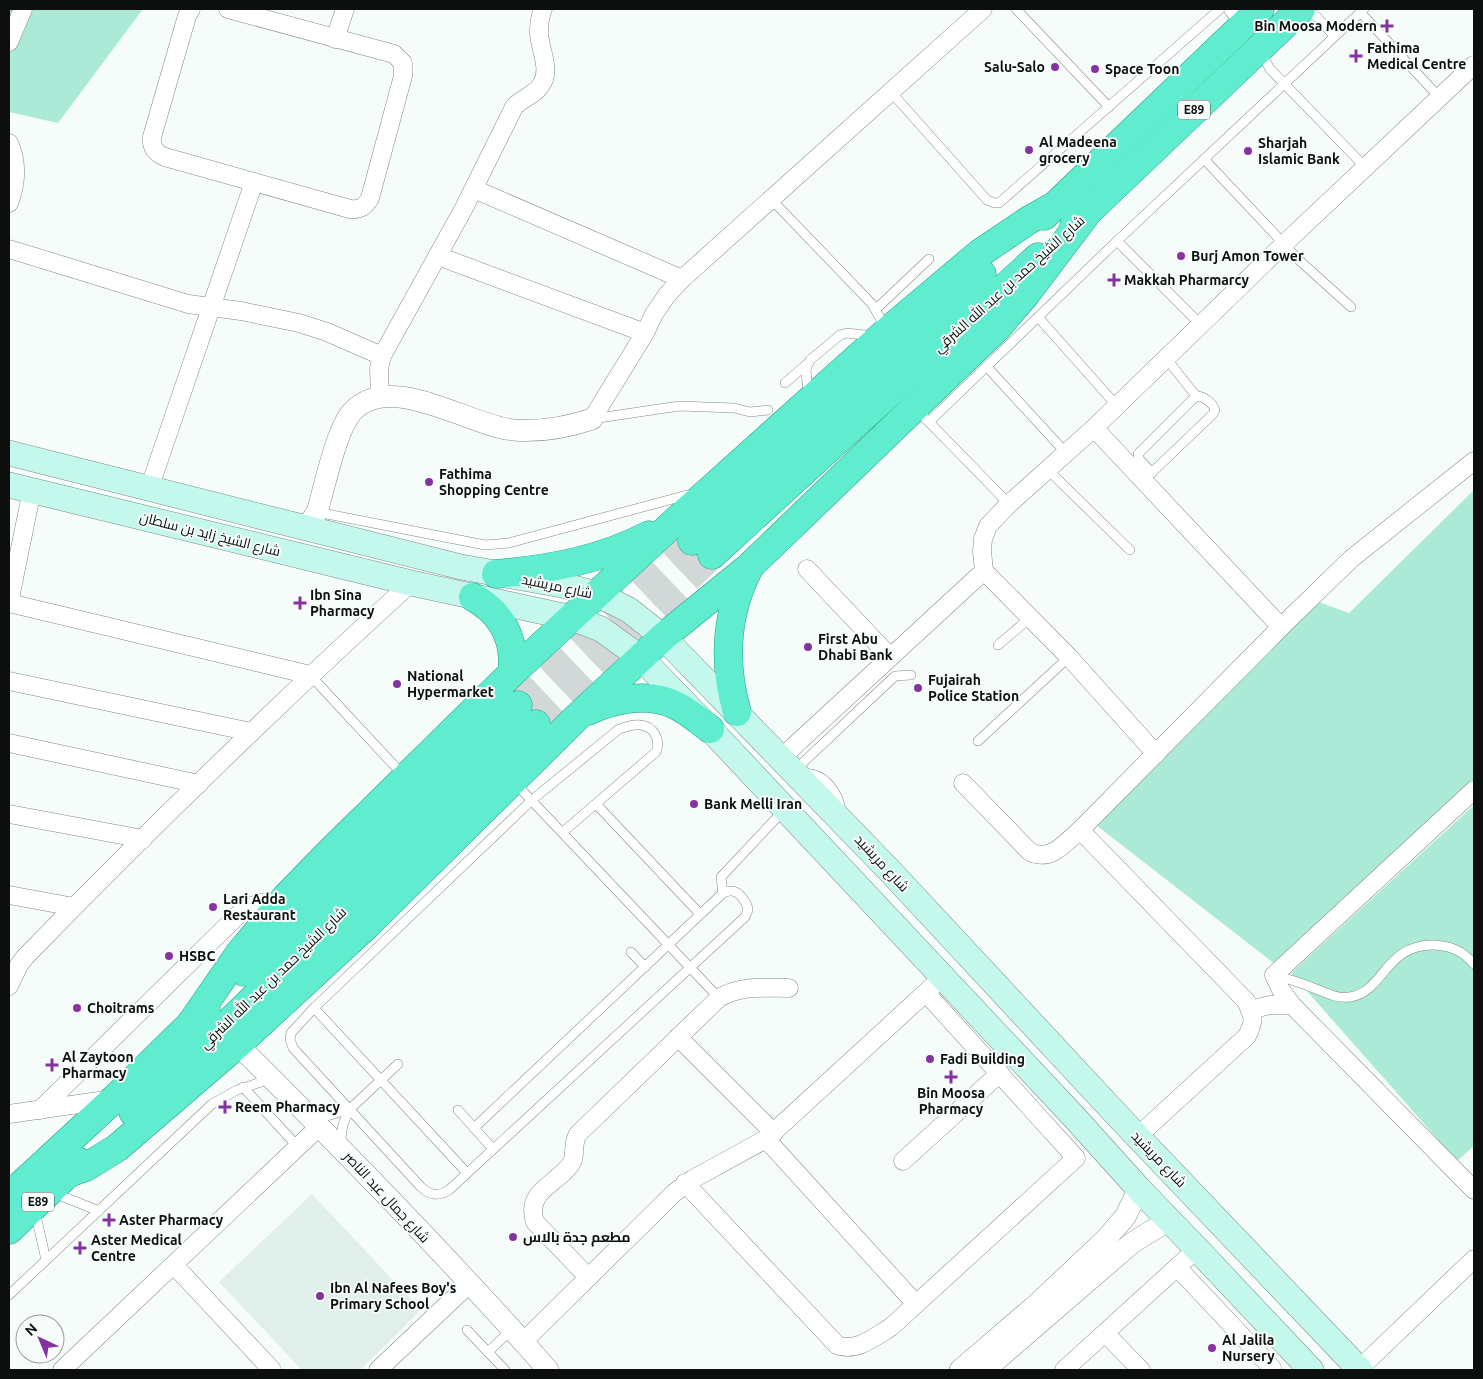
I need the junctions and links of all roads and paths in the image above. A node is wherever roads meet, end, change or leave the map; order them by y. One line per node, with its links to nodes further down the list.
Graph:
1 (22, 9): 15 (street)
2 (191, 9): 25 (street)
3 (228, 9): 14 (street)
4 (543, 9): 26 (street)
5 (983, 9): 19 (street)
6 (1016, 9): 21 (lane)
7 (1220, 9): 21 (lane)
8 (1301, 9): 16 (highway, شارع الشيخ حمد بن عبد الله الشرقي / E89)
9 (1306, 9): 13 (lane)
10 (1362, 10): 13 (lane); 20 (lane)
11 (341, 11): 14 (street)
12 (1246, 13): 29 (highway, شارع الشيخ حمد بن عبد الله الشرقي)
13 (1334, 36): 18 (lane)
14 (335, 39): 25 (street)
15 (9, 42)
16 (1259, 48): 18 (lane); 30 (highway, شارع الشيخ حمد بن عبد الله الشرقي / E89)
17 (1474, 65): 20 (street)
18 (1284, 84): 23 (lane); 24 (lane)
19 (891, 92): 21 (lane); 27 (street)
20 (1440, 98): 24 (street)
21 (1109, 107)
22 (9, 143): 28 (street)
23 (1204, 160): 31 (lane); 32 (lane)
24 (1364, 167): 32 (street)
25 (254, 182): 38 (street)
26 (474, 189): 34 (street); 36 (street)
27 (771, 199): 36 (street); 40 (lane)
28 (9, 203)
29 (1058, 204): 30 (highway, شارع الشيخ حمد بن عبد الله الشرقي); 40 (highway)
30 (1088, 212): 53 (highway)
31 (1117, 241): 39 (lane); 41 (lane)
32 (1284, 244): 37 (lane); 41 (street)
33 (9, 249): 38 (street)
34 (438, 256): 42 (street); 43 (street)
35 (929, 258): 40 (lane)
36 (682, 278): 42 (street)
37 (1351, 307)
38 (212, 308): 43 (street); 63 (street)
39 (1038, 317): 46 (lane); 51 (lane)
40 (880, 326): 45 (lane); 50 (highway)
41 (1201, 326): 44 (street)
42 (644, 333): 54 (street)
43 (382, 356): 49 (street)
44 (1166, 358): 48 (lane); 51 (street)
45 (807, 364): 47 (lane); 50 (lane)
46 (987, 367): 53 (lane); 57 (lane)
47 (785, 383)
48 (1196, 396): 60 (lane); 60 (lane)
49 (380, 397): 54 (street); 66 (street)
50 (809, 401): 62 (highway)
51 (1117, 406): 55 (street)
52 (768, 410): 54 (lane)
53 (922, 415): 64 (lane); 69 (highway)
54 (592, 419)
55 (1094, 428): 57 (street); 60 (street)
56 (9, 453): 63 (main road, شارع الشيخ زايد بن سلطان)
57 (1066, 453): 59 (street)
58 (1474, 461): 79 (street)
59 (1047, 469): 64 (street); 68 (lane)
60 (1147, 477): 79 (street)
61 (20, 487): 73 (main road, شارع الشيخ زايد بن سلطان); 76 (street)
62 (712, 488): 65 (highway); 67 (lane)
63 (149, 489): 66 (main road, شارع الشيخ زايد بن سلطان)
64 (1009, 504): 71 (street)
65 (681, 516): 72 (highway); 75 (highway)
66 (310, 520): 67 (main road, شارع مريشيد)
67 (407, 541): 72 (main road, شارع مريشيد)
68 (1130, 550)
69 (749, 567): 80 (highway); 91 (highway)
70 (807, 569): 83 (street)
71 (984, 570): 77 (street); 83 (street)
72 (496, 574): 75 (main road, شارع مريشيد)
73 (411, 583): 74 (main road, شارع مريشيد); 87 (street)
74 (473, 597): 78 (main road, شارع مريشيد); 86 (highway)
75 (609, 600): 78 (highway); 80 (main road, شارع مريشيد); 81 (main road); 85 (main road)
76 (9, 603): 87 (street)
77 (1031, 617): 82 (lane); 84 (street)
78 (572, 618): 81 (main road, شارع مريشيد); 86 (highway)
79 (1281, 627): 97 (street)
80 (663, 638): 85 (highway); 91 (main road, شارع مريشيد)
81 (617, 640): 85 (main road, شارع مريشيد); 90 (main road)
82 (998, 645)
83 (890, 657): 98 (street)
84 (1069, 657): 95 (lane); 97 (street)
85 (641, 658): 90 (highway); 93 (main road, شارع مريشيد)
86 (512, 673): 99 (highway)
87 (310, 675): 94 (street); 99 (lane)
88 (911, 675): 98 (lane)
89 (9, 681): 94 (street)
90 (611, 685): 92 (highway)
91 (737, 712): 98 (main road, شارع مريشيد)
92 (574, 720): 93 (highway); 100 (highway)
93 (710, 729): 106 (main road, شارع مريشيد)
94 (251, 732): 102 (street)
95 (978, 740)
96 (9, 743): 102 (street)
97 (1156, 754): 108 (street)
98 (794, 771): 137 (main road, شارع مريشيد)
99 (406, 778): 114 (highway)
100 (513, 780): 104 (lane); 113 (highway)
101 (963, 783): 108 (street)
102 (199, 784): 110 (street)
103 (1474, 790): 125 (street)
104 (532, 800): 105 (lane); 109 (lane); 113 (lane)
105 (596, 804): 109 (lane); 116 (lane)
106 (786, 808): 111 (lane); 126 (main road, شارع مريشيد)
107 (9, 814): 110 (street)
108 (1080, 830): 132 (street)
109 (563, 832): 119 (lane)
110 (143, 838): 115 (street)
111 (722, 893): 116 (lane); 123 (lane)
112 (9, 894): 115 (street)
113 (416, 894): 131 (lane); 136 (highway)
114 (282, 902): 117 (street); 118 (highway)
115 (74, 907): 121 (street)
116 (700, 914): 119 (lane)
117 (216, 936): 118 (street); 145 (street)
118 (254, 936): 134 (highway)
119 (669, 944): 123 (lane); 124 (lane)
120 (631, 952): 124 (lane)
121 (17, 955): 127 (street)
122 (1474, 964): 125 (lane)
123 (690, 966): 129 (lane); 156 (lane)
124 (645, 967): 150 (lane)
125 (1274, 974): 130 (street)
126 (935, 985): 133 (main road, شارع مريشيد); 139 (street); 151 (street)
127 (9, 986)
128 (789, 988): 129 (street)
129 (719, 998): 135 (street)
130 (1292, 1005): 132 (street); 162 (street)
131 (314, 1008): 141 (lane); 144 (lane)
132 (1250, 1010): 152 (street)
133 (976, 1012): 137 (main road); 148 (main road, شارع مريشيد)
134 (192, 1022): 136 (highway, شارع الشيخ حمد بن عبد الله الشرقي); 143 (highway, شارع الشيخ حمد بن عبد الله الشرقي)
135 (678, 1036): 151 (street); 173 (street)
136 (230, 1037): 140 (street, شارع جمال عبد الناصر); 163 (highway, شارع الشيخ حمد بن عبد الله الشرقي)
137 (1065, 1059): 152 (main road, شارع مريشيد)
138 (398, 1064): 141 (lane)
139 (1000, 1073): 153 (street); 157 (street)
140 (272, 1079): 142 (lane); 149 (street, شارع جمال عبد الناصر)
141 (381, 1080): 144 (lane); 159 (lane)
142 (243, 1087): 155 (lane); 165 (lane)
143 (114, 1099): 145 (street); 164 (highway, شارع الشيخ حمد بن عبد الله الشرقي)
144 (350, 1109): 149 (lane); 154 (lane); 159 (lane)
145 (40, 1110): 147 (street)
146 (458, 1110): 150 (lane)
147 (9, 1114)
148 (1076, 1119): 153 (street); 158 (main road); 161 (main road, شارع مريشيد)
149 (316, 1122): 154 (street, شارع جمال عبد الناصر); 155 (street)
150 (474, 1128): 156 (lane)
151 (770, 1136): 160 (street); 176 (street)
152 (1138, 1136): 158 (main road, شارع مريشيد)
153 (1058, 1137): 176 (street)
154 (340, 1147): 174 (street, شارع جمال عبد الناصر)
155 (299, 1148): 171 (street)
156 (493, 1149): 159 (lane)
157 (902, 1162)
158 (1170, 1170): 193 (main road, شارع مريشيد)
159 (467, 1173)
160 (685, 1184): 173 (street); 176 (street)
161 (1139, 1189): 166 (main road, شارع مريشيد); 188 (street)
162 (1474, 1190)
163 (50, 1191): 165 (lane); 167 (highway, شارع الشيخ حمد بن عبد الله الشرقي / E89); 169 (lane)
164 (9, 1196)
165 (98, 1211): 169 (lane)
166 (1169, 1220): 168 (main road, شارع مريشيد); 189 (street)
167 (9, 1230)
168 (1197, 1249): 172 (street); 180 (main road, شارع مريشيد)
169 (46, 1260): 175 (lane)
170 (1474, 1260): 193 (street)
171 (174, 1265): 183 (street); 184 (street)
172 (1178, 1267): 178 (street); 182 (street)
173 (588, 1278): 179 (street)
174 (469, 1284): 179 (street, شارع جمال عبد الناصر); 185 (street)
175 (9, 1295)
176 (916, 1304)
177 (467, 1330): 181 (lane)
178 (1105, 1333): 190 (street); 191 (street)
179 (517, 1336): 181 (lane); 187 (street, شارع جمال عبد الناصر)
180 (1292, 1350): 182 (street); 192 (main road, شارع مريشيد)
181 (488, 1352): 186 (lane)
182 (1271, 1369)
183 (62, 1370)
184 (272, 1370)
185 (378, 1370)
186 (505, 1370)
187 (548, 1370)
188 (960, 1370)
189 (985, 1370)
190 (1064, 1370)
191 (1141, 1370)
192 (1311, 1370)
193 (1359, 1370)

